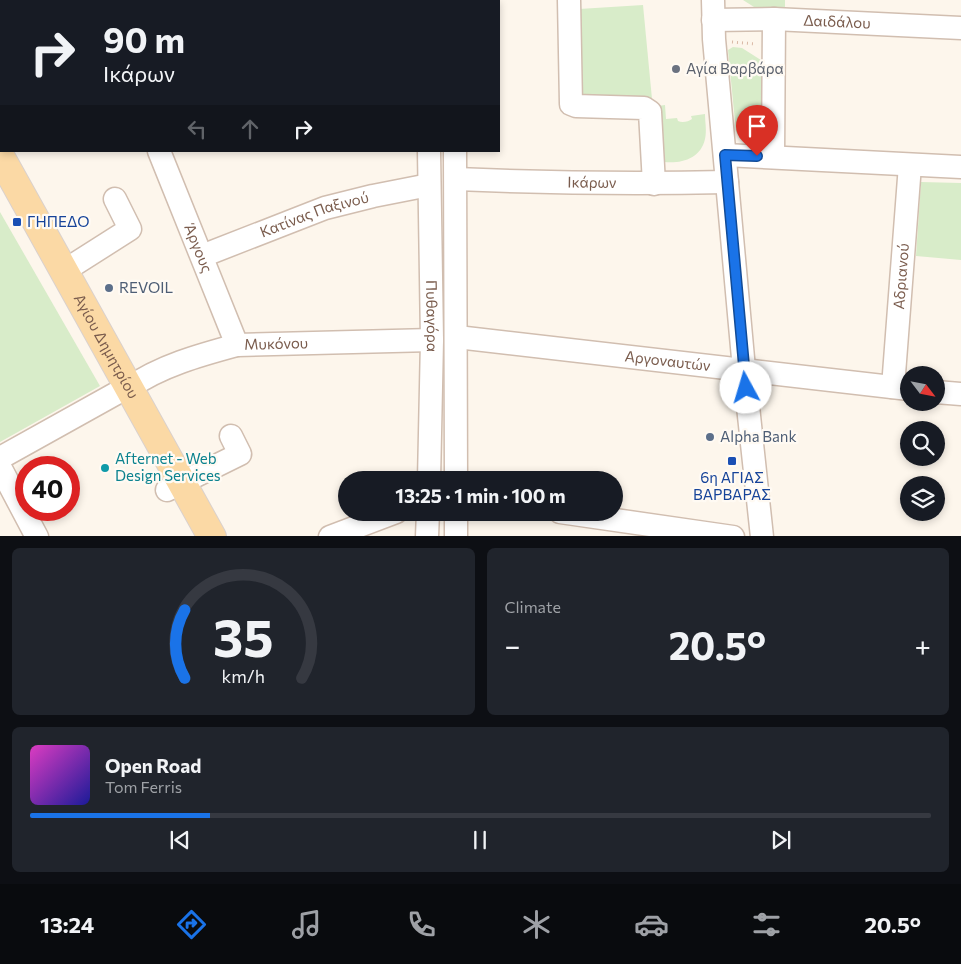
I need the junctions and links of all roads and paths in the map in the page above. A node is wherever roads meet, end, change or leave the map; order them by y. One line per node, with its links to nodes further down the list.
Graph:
1 (569, 0): 16 (street)
2 (774, 19): 3 (street, Δαιδάλου); 4 (street, Δαιδάλου); 5 (street)
3 (714, 20): 5 (path); 9 (street)
4 (961, 28)
5 (774, 47): 11 (street)
6 (165, 152): 20 (street, Άργους)
7 (429, 152): 17 (street, Πυθαγόρα)
8 (455, 152): 14 (street, Πυθαγόρα)
9 (725, 155): 11 (street); 15 (street)
10 (0, 156): 21 (main road, Αγίου Δημητρίου)
11 (773, 156): 12 (street)
12 (910, 164): 13 (street); 25 (street, Αδριανού)
13 (961, 167)
14 (456, 179): 16 (street, Ικάρων); 22 (street, Πυθαγόρα)
15 (727, 182): 16 (street, Ικάρων); 26 (street)
16 (654, 184)
17 (429, 185): 20 (street, Κατίνας Παξινού); 23 (street, Πυθαγόρα)
18 (0, 188): 28 (main road, Αγίου Δημητρίου)
19 (115, 199): 21 (street)
20 (202, 256): 24 (street, Άργους)
21 (64, 271): 28 (main road, Αγίου Δημητρίου)
22 (457, 337): 26 (street, Αργοναυτών); 35 (street, Πυθαγόρα)
23 (432, 340): 24 (street, Μυκόνου); 34 (street, Πυθαγόρα)
24 (237, 345): 28 (street, Μυκόνου)
25 (902, 366)
26 (744, 370): 27 (street, Αργοναυτών); 48 (street)
27 (900, 388)
28 (122, 391): 32 (street, Μυκόνου); 36 (main road, Αγίου Δημητρίου)
29 (945, 393): 30 (street)
30 (961, 394)
31 (231, 436): 36 (street)
32 (0, 458)
33 (0, 467): 41 (street)
34 (429, 471)
35 (456, 471)
36 (175, 487): 42 (main road, Αγίου Δημητρίου); 43 (main road, Αγίου Δημητρίου)
37 (371, 521): 44 (street)
38 (428, 521): 45 (street)
39 (456, 521): 46 (street)
40 (623, 521): 47 (street)
41 (37, 536)
42 (192, 536)
43 (212, 536)
44 (330, 536)
45 (427, 536)
46 (456, 536)
47 (733, 536)
48 (762, 536)

